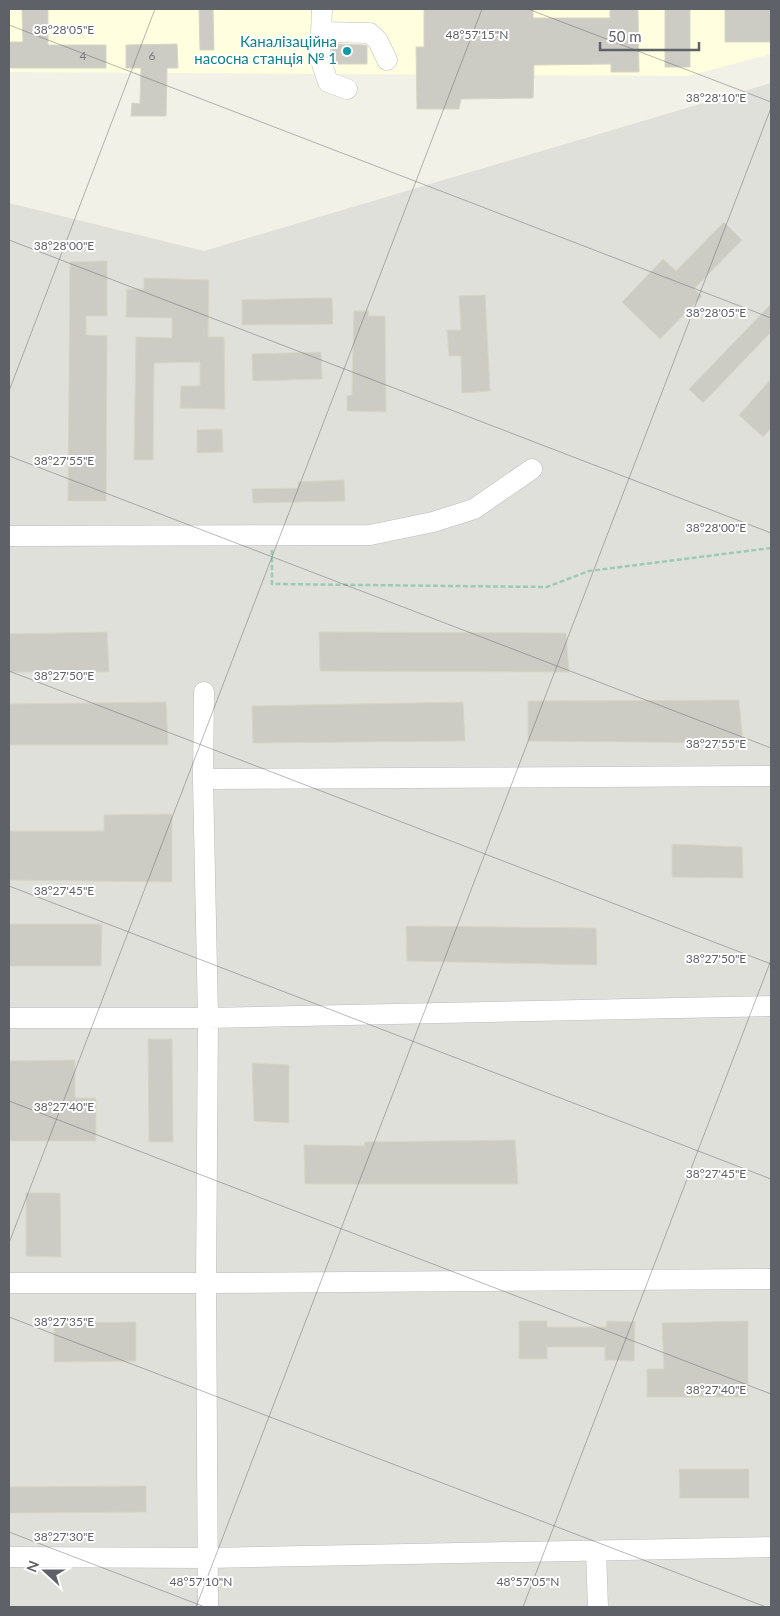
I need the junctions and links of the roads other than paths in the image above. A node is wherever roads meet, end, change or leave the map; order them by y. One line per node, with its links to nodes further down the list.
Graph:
1 (322, 9): 2 (street)
2 (321, 32): 3 (street); 4 (street)
3 (387, 60)
4 (347, 88)
5 (532, 469): 6 (street)
6 (9, 536)
7 (204, 692): 9 (street)
8 (771, 776): 9 (street)
9 (203, 779): 12 (street)
10 (771, 1006): 12 (street)
11 (9, 1018): 12 (street)
12 (208, 1018): 15 (street)
13 (771, 1279): 15 (street)
14 (9, 1283): 15 (street)
15 (206, 1283): 19 (street)
16 (771, 1547): 17 (street)
17 (596, 1551): 19 (street); 21 (street)
18 (9, 1557): 19 (street)
19 (208, 1558): 20 (street)
20 (208, 1607)
21 (598, 1607)

